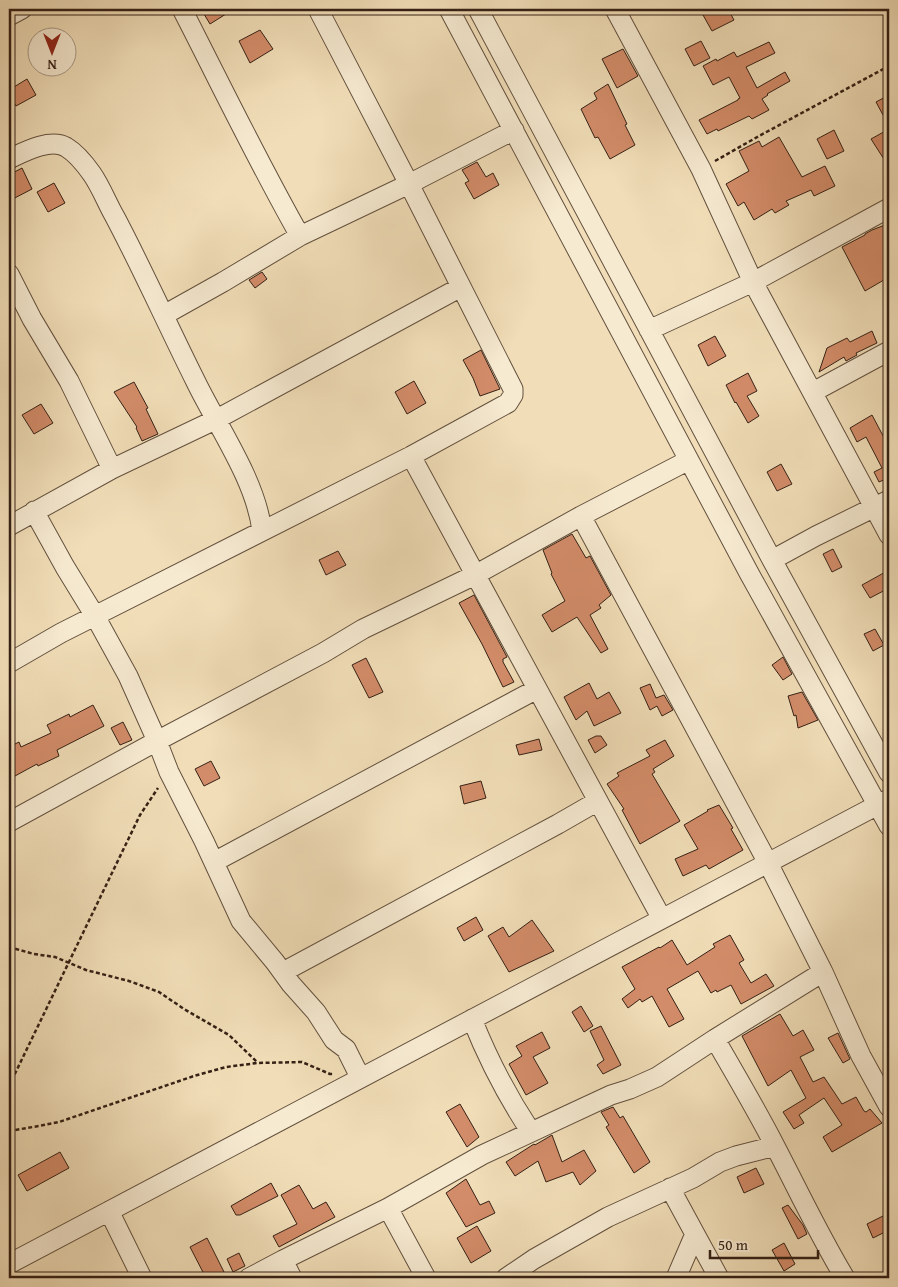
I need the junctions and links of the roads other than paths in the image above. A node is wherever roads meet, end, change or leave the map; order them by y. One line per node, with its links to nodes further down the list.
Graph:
1 (22, 9): 7 (street)
2 (182, 9): 12 (street)
3 (318, 9): 10 (street)
4 (449, 9): 8 (street)
5 (478, 9): 17 (street)
6 (615, 9): 14 (street)
7 (9, 16)
8 (514, 130): 10 (street); 22 (street)
9 (9, 159): 16 (street)
10 (409, 184): 12 (street); 15 (street)
11 (889, 208): 14 (street)
12 (300, 236): 16 (street)
13 (9, 274): 23 (street)
14 (753, 282): 17 (street); 19 (street)
15 (461, 286): 20 (street); 21 (street)
16 (164, 315): 20 (street)
17 (649, 330): 30 (street)
18 (889, 351): 19 (street)
19 (813, 392): 24 (street)
20 (217, 419): 23 (street); 28 (street)
21 (410, 456): 28 (street); 31 (street)
22 (689, 460): 26 (street); 38 (street)
23 (112, 469): 25 (street)
24 (882, 504): 29 (street); 30 (street)
25 (34, 512): 27 (street); 32 (street)
26 (581, 516): 31 (street); 42 (street)
27 (9, 526)
28 (262, 531): 32 (street)
29 (889, 535)
30 (772, 560): 36 (street)
31 (475, 575): 34 (street); 35 (street)
32 (95, 616): 33 (street); 35 (street)
33 (9, 663)
34 (537, 689): 37 (street); 41 (street)
35 (157, 741): 39 (street); 41 (street)
36 (889, 772)
37 (598, 801): 43 (street); 44 (street)
38 (884, 802): 40 (street); 42 (street)
39 (9, 822)
40 (889, 826)
41 (214, 862): 44 (street)
42 (768, 862): 43 (street); 45 (street)
43 (662, 919): 46 (street)
44 (283, 972): 48 (street)
45 (823, 972): 47 (street); 49 (street)
46 (472, 1019): 48 (street); 50 (street)
47 (715, 1038): 50 (street); 51 (street)
48 (359, 1073): 54 (street)
49 (889, 1107)
50 (531, 1132): 53 (street)
51 (775, 1146): 52 (street); 65 (street)
52 (670, 1188): 55 (street); 62 (street)
53 (388, 1208): 56 (street); 61 (street)
54 (109, 1211): 57 (street); 58 (street)
55 (696, 1234): 63 (street); 64 (street)
56 (283, 1260): 59 (street); 60 (street)
57 (9, 1264)
58 (142, 1278)
59 (249, 1278)
60 (292, 1278)
61 (426, 1278)
62 (506, 1278)
63 (676, 1278)
64 (719, 1278)
65 (845, 1278)

